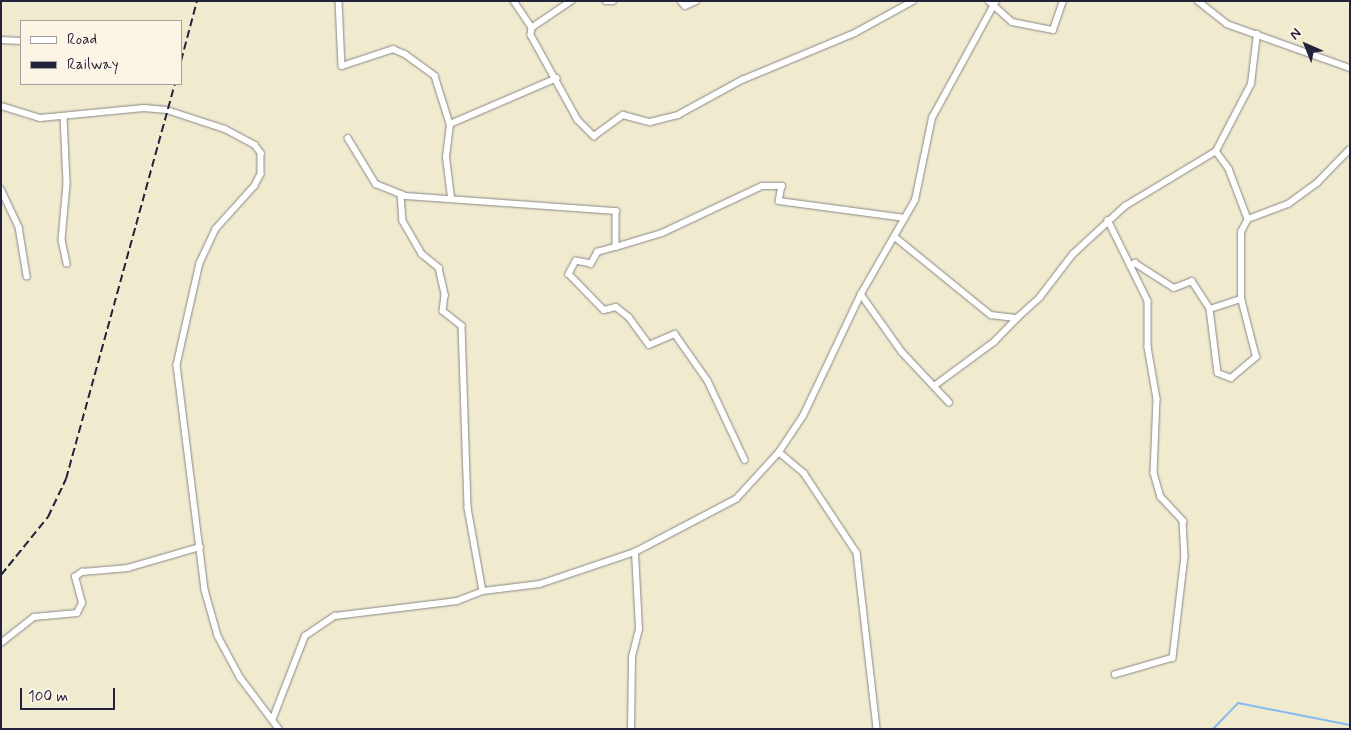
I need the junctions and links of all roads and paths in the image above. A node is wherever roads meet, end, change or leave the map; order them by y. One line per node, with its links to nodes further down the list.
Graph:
1 (339, 1): 20 (street)
2 (514, 1): 12 (street)
3 (572, 1): 12 (street)
4 (606, 1): 5 (street)
5 (613, 1)
6 (681, 1): 7 (street)
7 (696, 1)
8 (913, 1): 17 (street)
9 (1063, 1): 11 (street)
10 (1198, 1): 13 (street)
11 (993, 3): 27 (street)
12 (532, 28): 17 (street)
13 (1257, 34): 16 (street); 23 (street)
14 (1, 40): 15 (street)
15 (20, 41)
16 (1350, 68)
17 (558, 78): 20 (street)
18 (1, 106): 19 (street)
19 (64, 117): 32 (street); 43 (street)
20 (450, 124): 26 (street)
21 (348, 138): 25 (street)
22 (1350, 149): 28 (street)
23 (1216, 151): 28 (street); 29 (street)
24 (1, 189): 34 (street)
25 (401, 194): 26 (street); 45 (street)
26 (451, 198): 31 (street)
27 (905, 218): 30 (street); 31 (street)
28 (1248, 219): 36 (street)
29 (1108, 220): 33 (street); 38 (street)
30 (895, 237): 35 (street); 38 (street)
31 (616, 247): 42 (street)
32 (67, 263)
33 (1130, 266): 37 (street); 47 (street)
34 (27, 276)
35 (861, 294): 39 (street); 41 (street)
36 (1241, 299): 37 (street); 37 (street)
37 (1210, 309)
38 (1017, 318): 39 (street)
39 (937, 384): 40 (street)
40 (949, 402)
41 (779, 452): 44 (street); 53 (street)
42 (745, 460)
43 (200, 547): 46 (street); 49 (street)
44 (635, 552): 45 (street); 52 (street)
45 (482, 591): 48 (street)
46 (1, 643)
47 (1115, 675)
48 (279, 708): 49 (street); 50 (street)
49 (267, 710): 50 (street)
50 (273, 718): 51 (street)
51 (276, 727)
52 (631, 729)
53 (877, 729)

